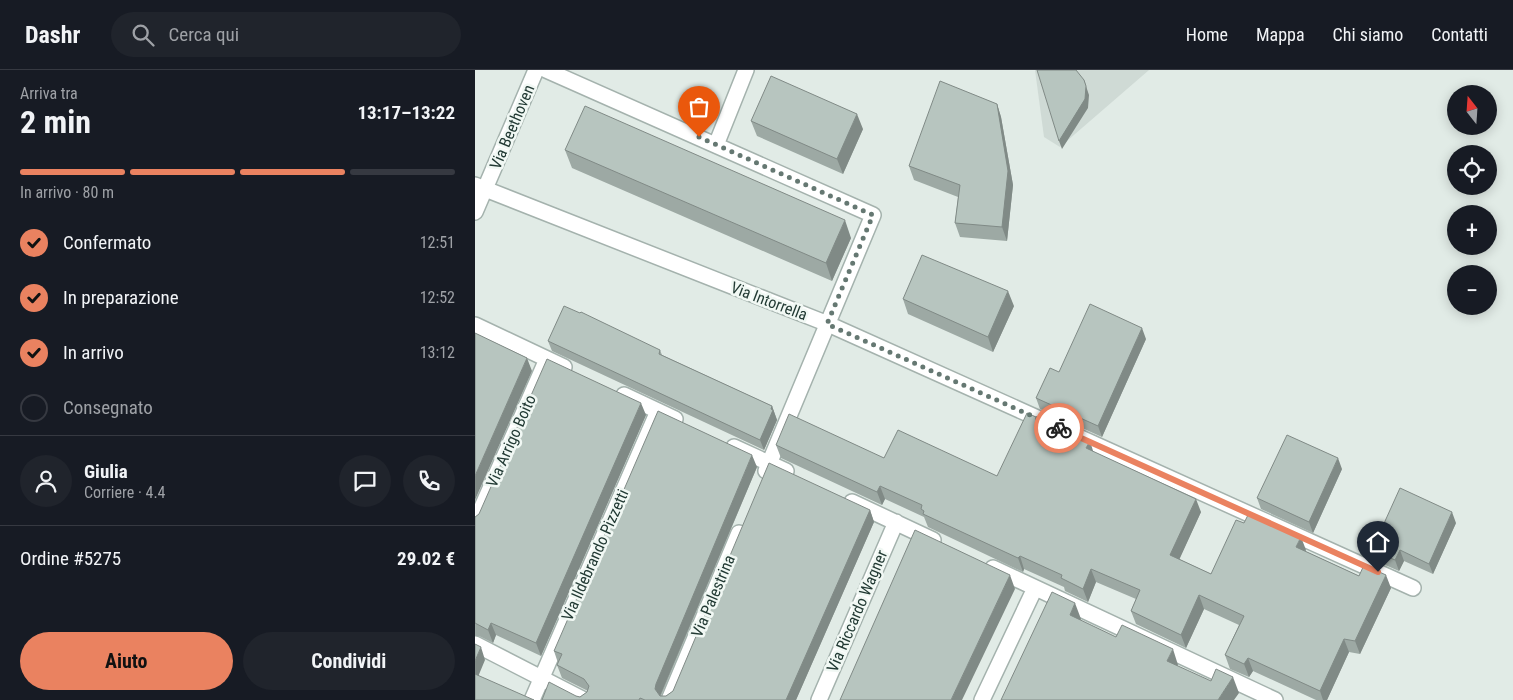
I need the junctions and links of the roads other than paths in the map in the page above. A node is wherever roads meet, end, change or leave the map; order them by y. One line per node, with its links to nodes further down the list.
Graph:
1 (536, 70): 5 (street, Via Beethoven)
2 (546, 70): 4 (street)
3 (746, 70): 4 (street)
4 (716, 145): 7 (street)
5 (480, 187): 6 (street, Via Beethoven); 7 (street, Via Intorrella)
6 (475, 212)
7 (827, 324): 15 (street); 25 (street, Via Intorrella)
8 (475, 325): 9 (street)
9 (547, 359): 10 (street); 21 (street, Via Arrigo Boito)
10 (581, 375)
11 (607, 387): 12 (street)
12 (658, 411): 13 (street); 27 (street, Via Ildebrando Pizzetti)
13 (692, 427)
14 (718, 439): 15 (street)
15 (769, 463): 16 (street); 17 (street)
16 (796, 476)
17 (761, 481)
18 (841, 497): 20 (street)
19 (746, 518): 31 (street, Via Palestrina)
20 (895, 522): 22 (street); 32 (street, Via Riccardo Wagner)
21 (475, 523)
22 (948, 547)
23 (983, 563): 24 (street)
24 (1035, 588): 28 (street); 33 (street)
25 (1413, 588)
26 (475, 644): 27 (street)
27 (541, 678): 29 (street, Via Ildebrando Pizzetti); 30 (street)
28 (1266, 698)
29 (532, 700)
30 (584, 700)
31 (669, 700)
32 (819, 700)
33 (982, 700)

